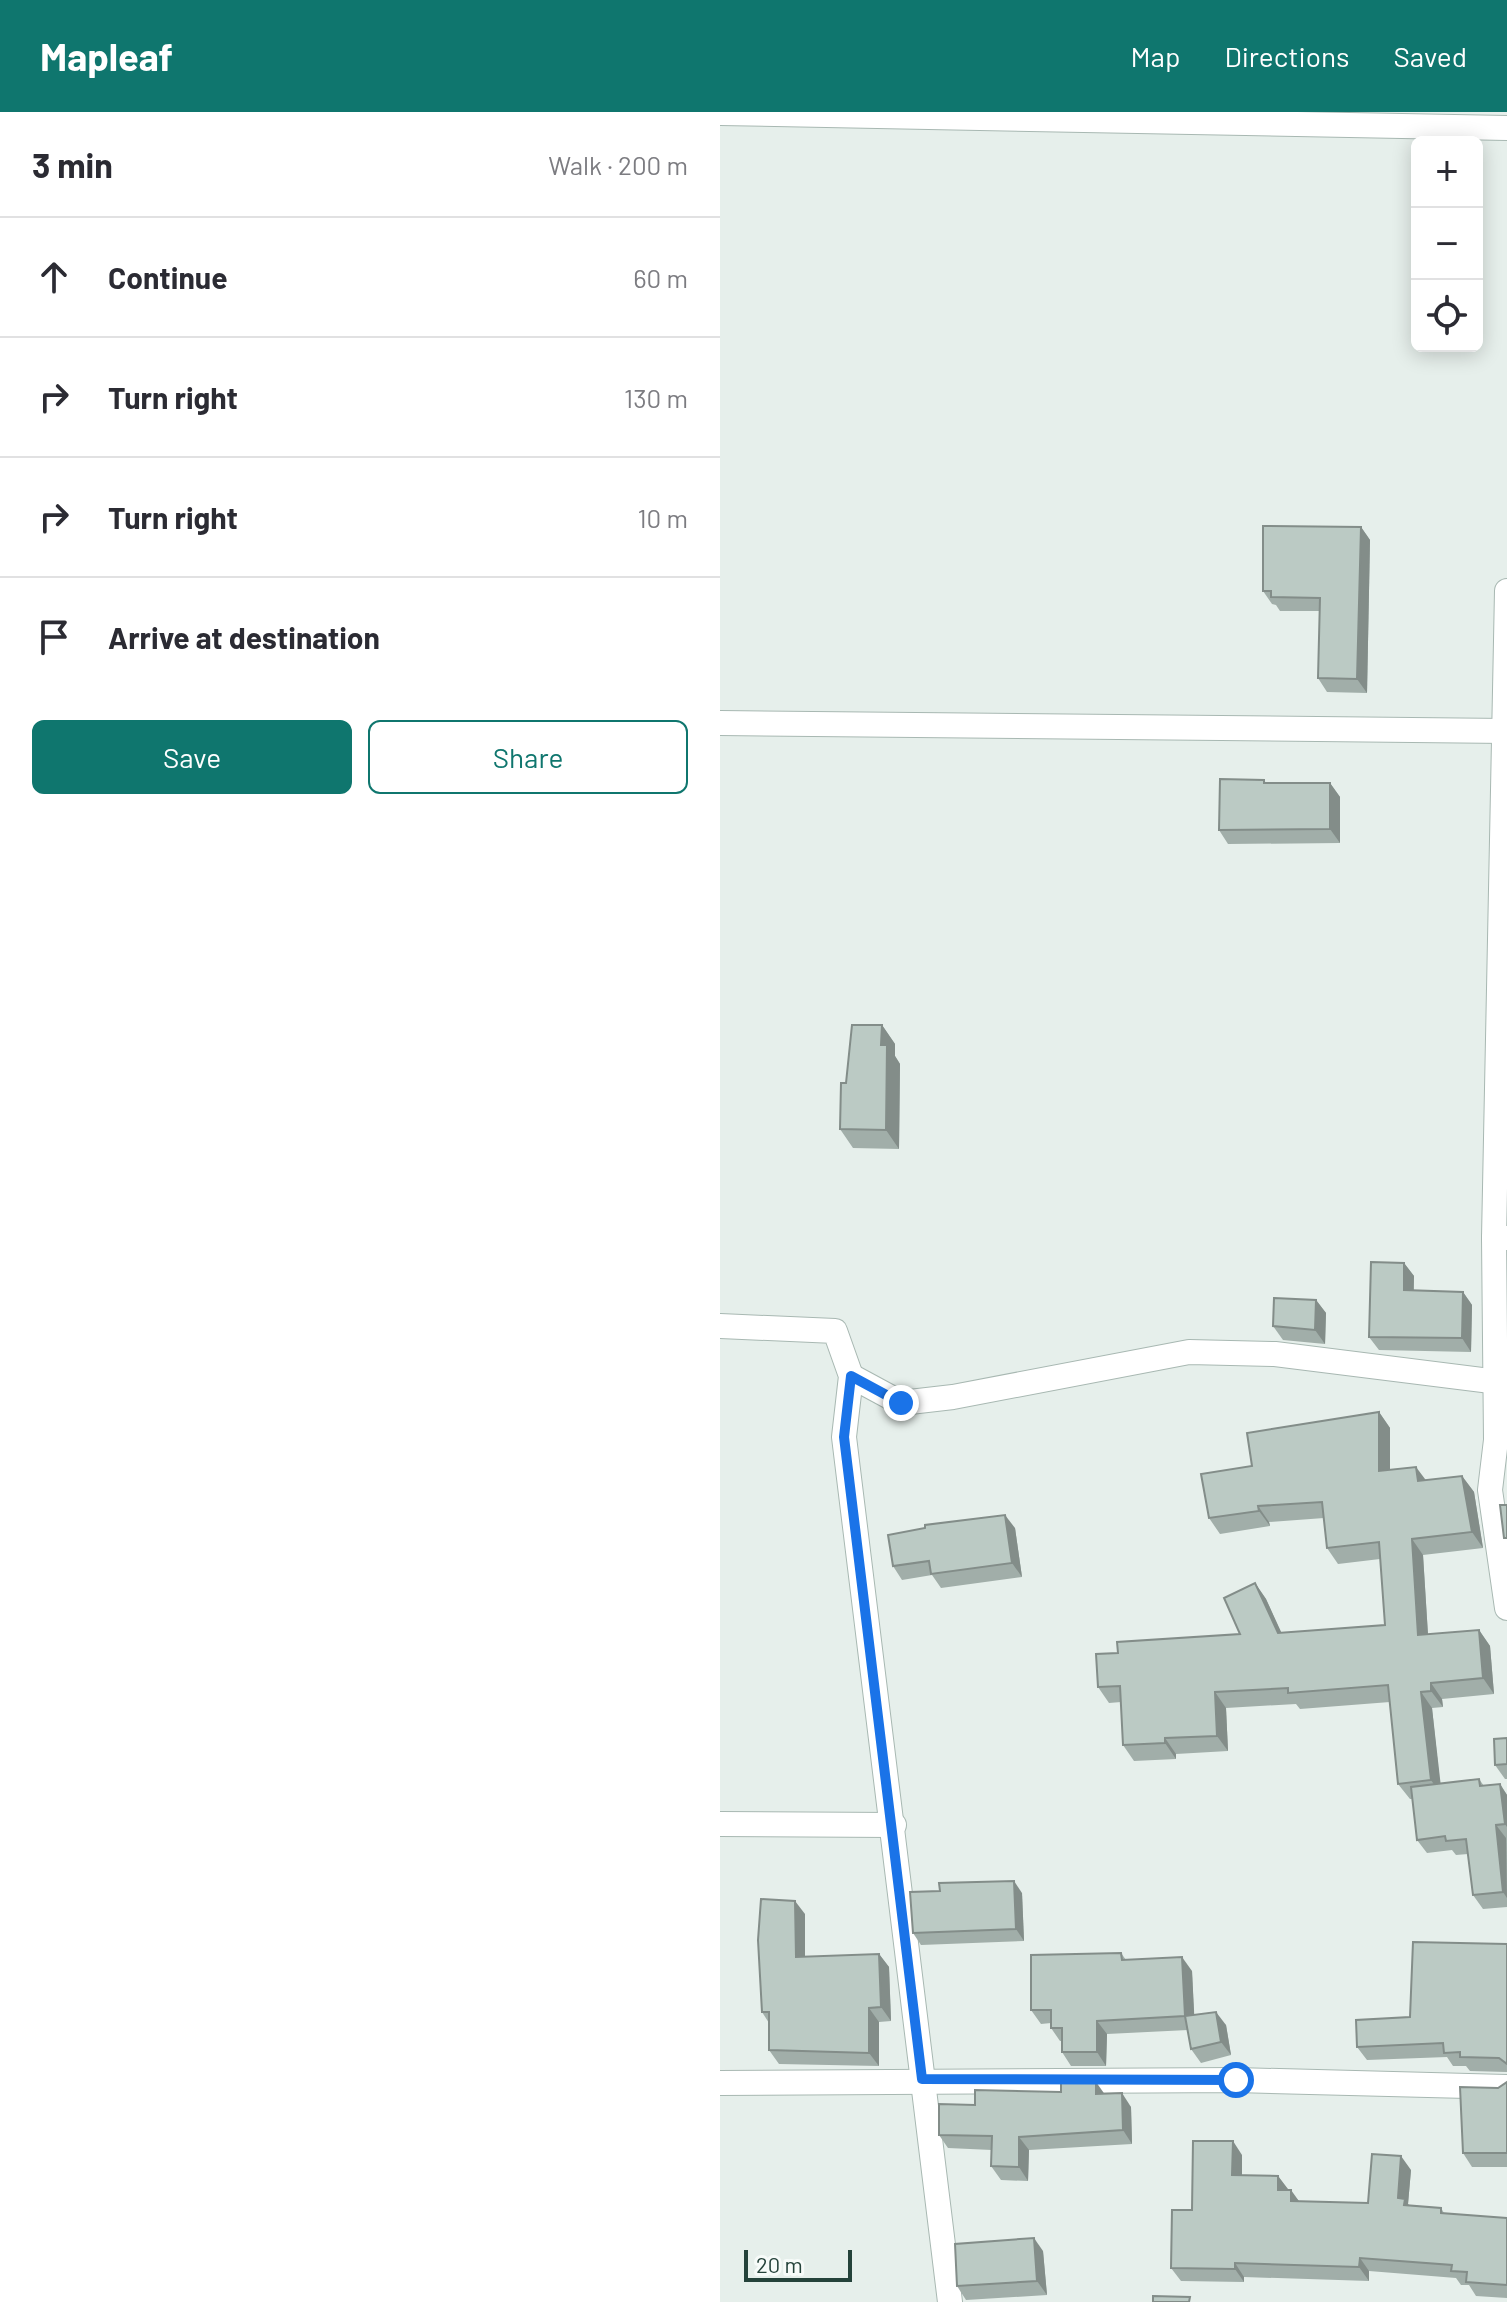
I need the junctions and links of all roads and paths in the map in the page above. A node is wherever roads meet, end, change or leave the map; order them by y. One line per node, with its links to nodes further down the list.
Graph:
1 (720, 113): 2 (street)
2 (1507, 128)
3 (1507, 591): 5 (street)
4 (720, 723): 5 (street)
5 (1506, 731): 6 (street)
6 (1501, 1238): 9 (street)
7 (720, 1326): 8 (street)
8 (851, 1376): 9 (street); 12 (street)
9 (1500, 1381): 10 (street)
10 (1507, 1608)
11 (720, 1824): 12 (street)
12 (894, 1825): 13 (street)
13 (922, 2079): 14 (street); 15 (street); 16 (street)
14 (720, 2083)
15 (1507, 2087)
16 (950, 2302)

